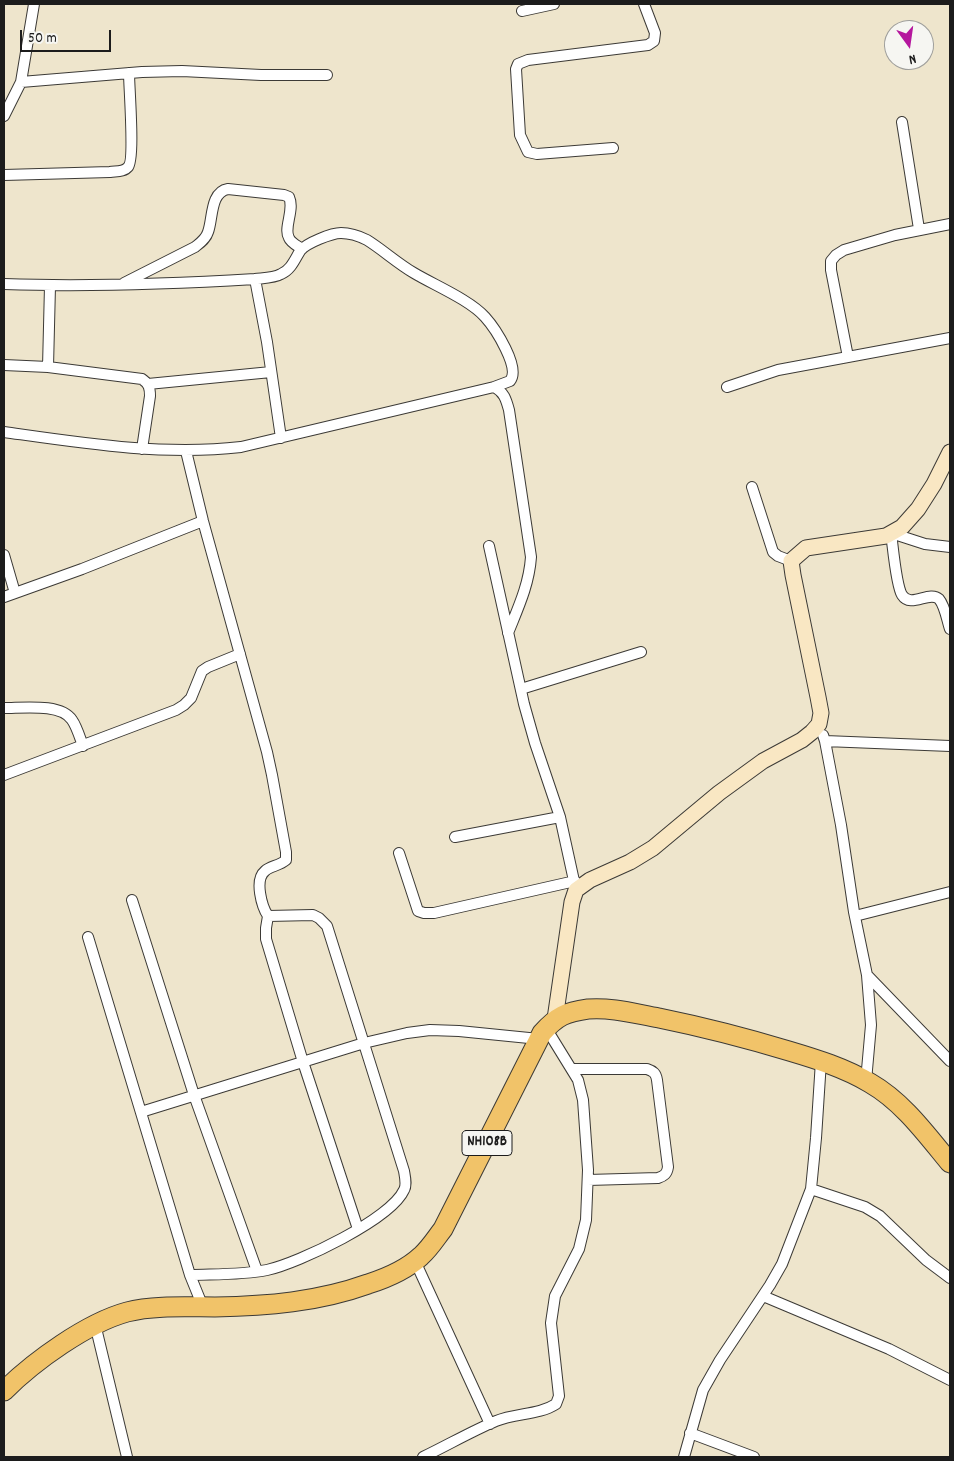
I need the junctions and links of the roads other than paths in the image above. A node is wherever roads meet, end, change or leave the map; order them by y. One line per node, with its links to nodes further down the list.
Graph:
1 (34, 4): 7 (street)
2 (554, 4): 4 (street)
3 (644, 4): 10 (street)
4 (522, 11)
5 (129, 73): 6 (street); 7 (street); 11 (street)
6 (327, 75)
7 (21, 82): 8 (street)
8 (4, 116)
9 (902, 122): 13 (street)
10 (613, 148)
11 (4, 176)
12 (950, 224): 13 (street)
13 (918, 229): 20 (street)
14 (302, 249): 15 (street); 17 (street); 25 (street)
15 (255, 280): 17 (street); 23 (street)
16 (4, 284): 18 (street)
17 (122, 284): 18 (street)
18 (50, 286): 22 (street)
19 (950, 338): 20 (street)
20 (848, 357): 26 (street)
21 (4, 365): 22 (street)
22 (48, 367): 24 (street)
23 (271, 372): 24 (street); 28 (street)
24 (148, 384): 29 (street)
25 (494, 387): 28 (street); 42 (street)
26 (726, 388)
27 (4, 432): 29 (street)
28 (281, 438): 30 (street)
29 (142, 449): 30 (street)
30 (186, 451): 33 (street)
31 (950, 452): 34 (street)
32 (752, 487): 38 (street)
33 (203, 520): 39 (street); 44 (street)
34 (891, 533): 36 (street); 38 (street); 41 (street)
35 (489, 546): 42 (street)
36 (950, 548)
37 (4, 555): 39 (street)
38 (792, 561): 47 (street)
39 (15, 593): 40 (street)
40 (4, 597)
41 (950, 629)
42 (508, 633): 45 (street)
43 (641, 652): 45 (street)
44 (240, 654): 49 (street); 58 (street)
45 (521, 689): 52 (street)
46 (4, 708): 49 (street)
47 (819, 724): 48 (street); 55 (street)
48 (824, 741): 50 (street); 59 (street)
49 (83, 746): 51 (street)
50 (950, 746)
51 (4, 775)
52 (560, 817): 53 (street); 55 (street)
53 (455, 837)
54 (399, 853): 55 (street)
55 (575, 886): 62 (street)
56 (950, 892): 59 (street)
57 (132, 900): 69 (street)
58 (268, 916): 63 (street); 66 (street)
59 (855, 916): 61 (street)
60 (88, 936): 70 (street)
61 (867, 975): 65 (street); 68 (street)
62 (547, 1029): 63 (street); 64 (highway); 67 (street); 75 (highway, NH108B)
63 (364, 1044): 66 (street); 74 (street)
64 (821, 1061): 68 (highway); 73 (street)
65 (950, 1061)
66 (303, 1062): 69 (street); 74 (street)
67 (573, 1069): 72 (street); 72 (street)
68 (866, 1081): 71 (highway)
69 (194, 1096): 70 (street); 76 (street)
70 (141, 1112): 77 (street)
71 (950, 1163)
72 (588, 1180): 84 (street)
73 (811, 1188): 78 (street); 79 (street)
74 (358, 1229): 76 (street)
75 (415, 1260): 80 (highway, NH108B); 84 (street)
76 (257, 1271): 77 (street)
77 (190, 1275): 80 (street)
78 (950, 1278)
79 (763, 1296): 82 (street); 85 (street)
80 (203, 1307): 81 (highway, NH108B)
81 (95, 1324): 83 (highway, NH108B); 86 (street)
82 (950, 1380)
83 (4, 1391)
84 (490, 1424): 87 (street)
85 (690, 1434): 88 (street); 89 (street)
86 (127, 1457)
87 (423, 1457)
88 (684, 1457)
89 (754, 1457)

